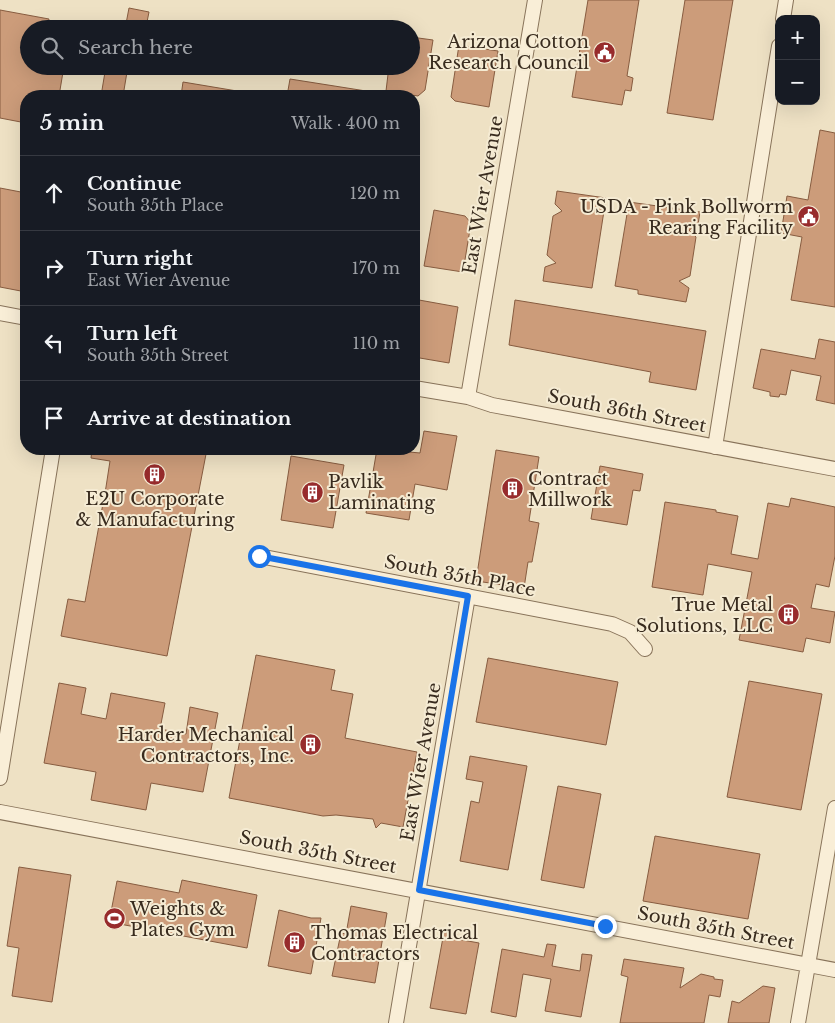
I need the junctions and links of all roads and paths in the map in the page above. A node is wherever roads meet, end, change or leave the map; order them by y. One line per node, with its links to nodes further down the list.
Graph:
1 (535, 0): 8 (street, East Wier Avenue)
2 (786, 0): 3 (street)
3 (784, 15)
4 (777, 60): 9 (street)
5 (0, 313): 6 (street)
6 (20, 317)
7 (420, 389): 8 (street, South 36th Street)
8 (468, 397): 9 (street, South 36th Street)
9 (715, 447): 11 (street, South 36th Street)
10 (52, 455): 15 (street)
11 (835, 469)
12 (259, 556): 13 (street, South 35th Place)
13 (468, 596): 14 (street, South 35th Place); 18 (street, East Wier Avenue)
14 (645, 649)
15 (0, 778)
16 (835, 808): 19 (street)
17 (0, 812): 18 (street, South 35th Street)
18 (419, 890): 19 (street, South 35th Street); 21 (street, East Wier Avenue)
19 (808, 965): 20 (street, South 35th Street); 22 (street)
20 (835, 970)
21 (396, 1023)
22 (798, 1023)

